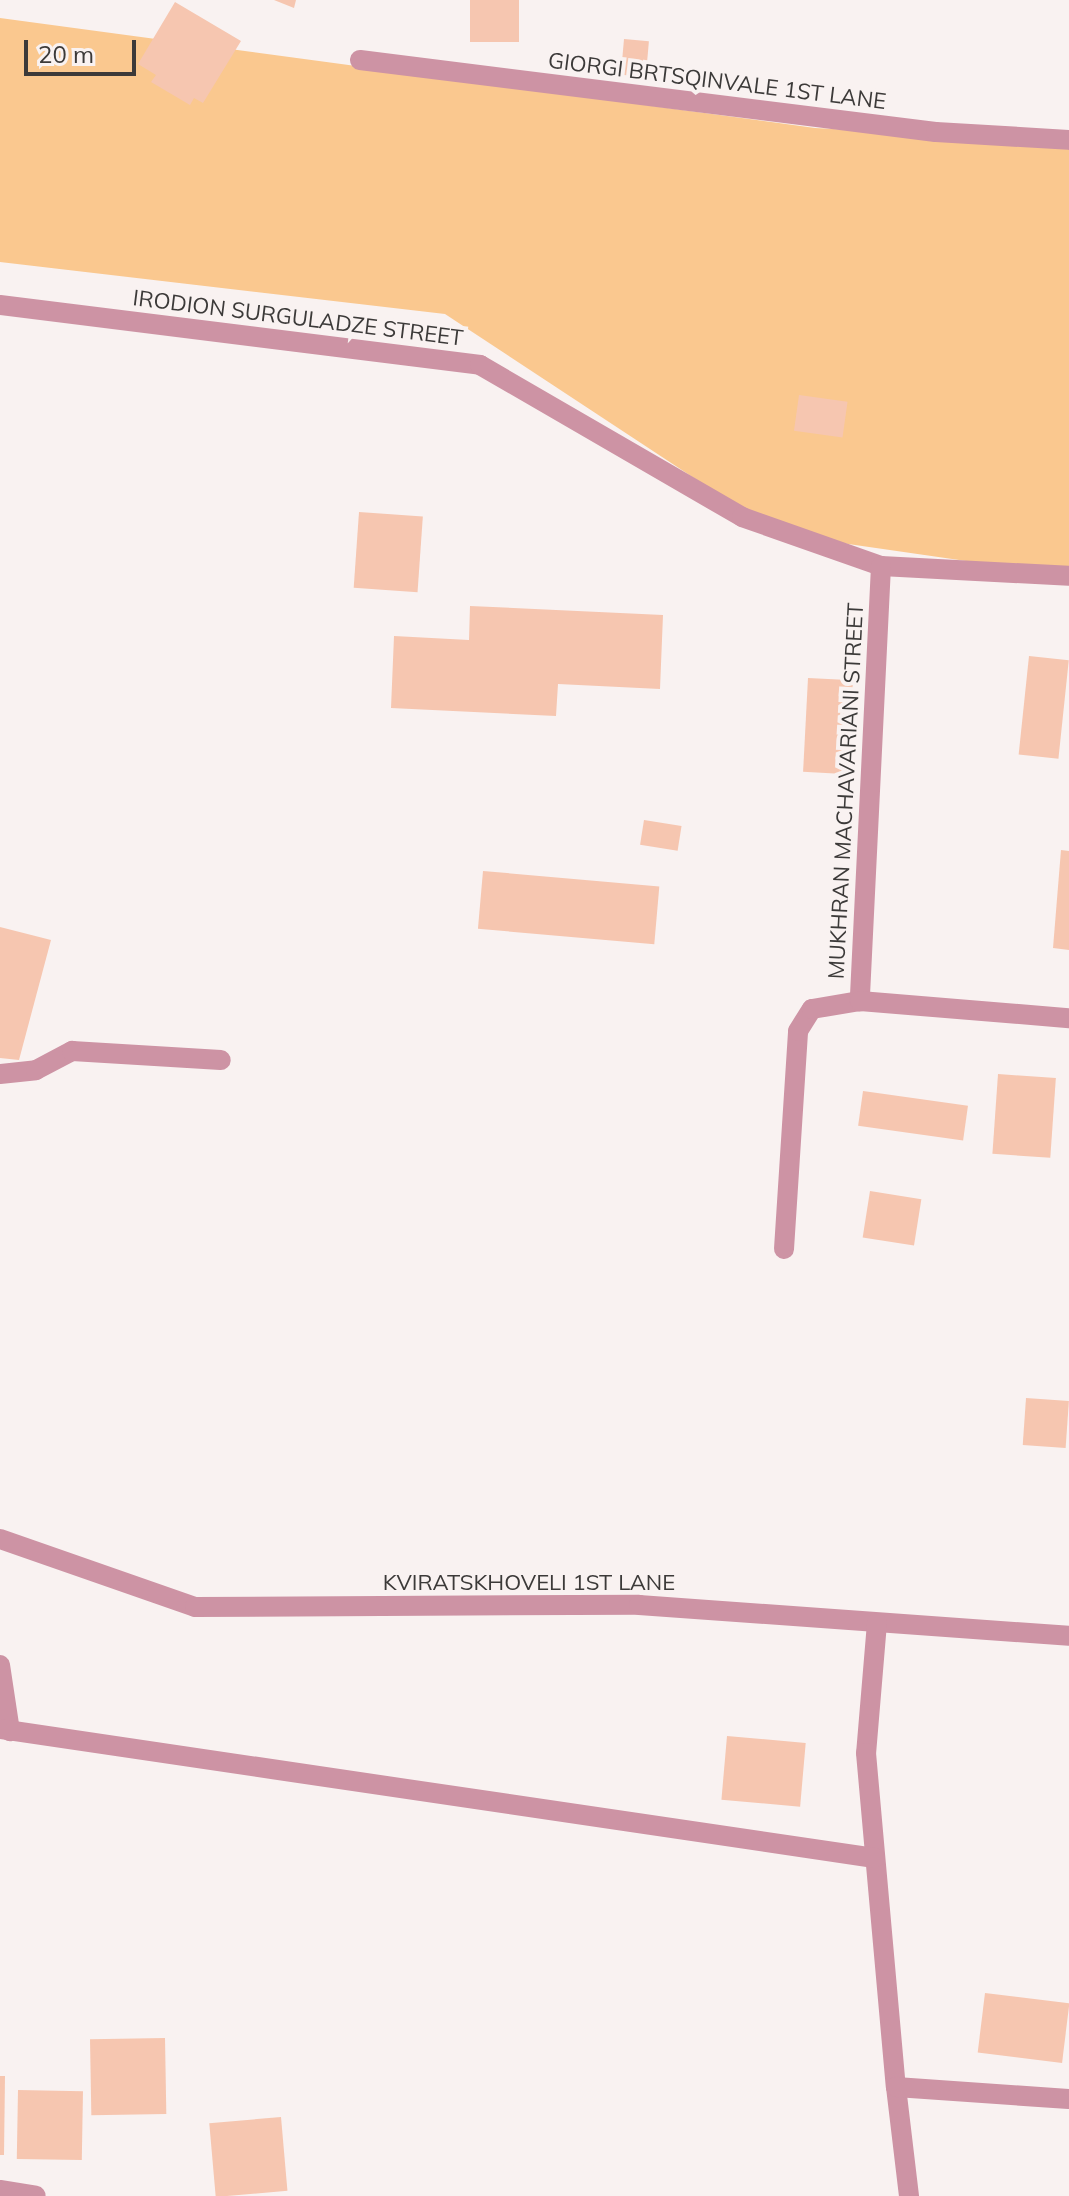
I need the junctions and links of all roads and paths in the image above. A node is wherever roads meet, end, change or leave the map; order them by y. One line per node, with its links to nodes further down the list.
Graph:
1 (360, 60): 2 (street, GIORGI BRTSQINVALE 1ST LANE)
2 (1069, 140)
3 (0, 305): 4 (street, IRODION SURGULADZE STREET)
4 (881, 566): 5 (street, IRODION SURGULADZE STREET); 6 (street, MUKHRAN MACHAVARIANI STREET)
5 (1069, 576)
6 (860, 1001): 7 (street, MUKHRAN MACHAVARIANI STREET); 10 (street)
7 (1069, 1018)
8 (221, 1060): 9 (street)
9 (0, 1074)
10 (784, 1249)
11 (0, 1539): 12 (street, KVIRATSKHOVELI 1ST LANE)
12 (877, 1623): 13 (street, KVIRATSKHOVELI 1ST LANE); 16 (street)
13 (1069, 1636)
14 (0, 1665): 15 (street)
15 (5, 1730): 16 (street)
16 (875, 1858): 17 (street)
17 (896, 2087): 18 (street); 21 (street)
18 (1069, 2099)
19 (0, 2190): 20 (street)
20 (36, 2196)
21 (909, 2196)

